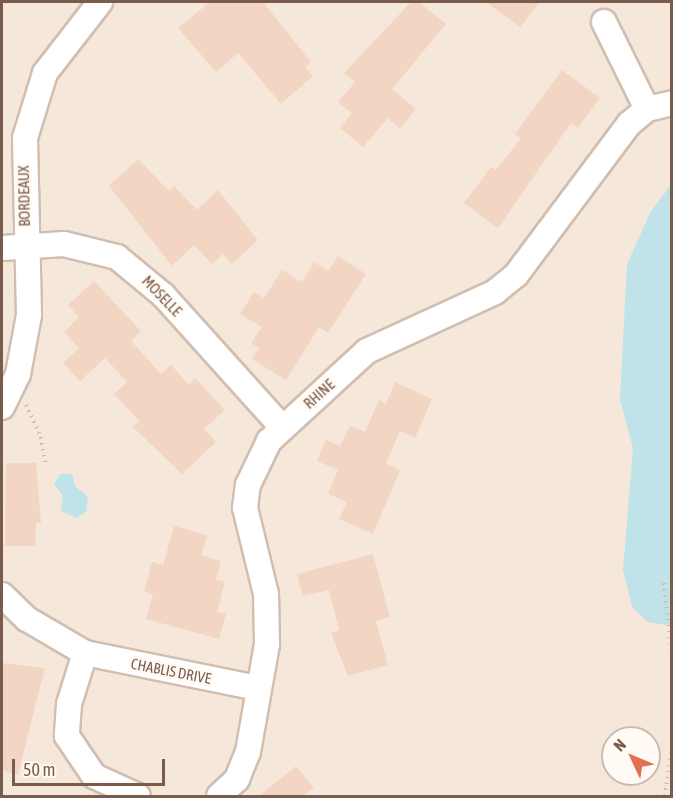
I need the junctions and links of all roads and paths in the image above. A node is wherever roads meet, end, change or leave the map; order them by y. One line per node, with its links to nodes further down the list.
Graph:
1 (100, 2): 5 (street, BORDEAUX)
2 (604, 22): 4 (street)
3 (672, 103): 4 (street, RHINE)
4 (647, 109): 7 (street, RHINE)
5 (13, 248): 6 (street, BORDEAUX); 7 (street, MOSELLE)
6 (11, 403): 8 (path)
7 (282, 427): 13 (street, RHINE)
8 (45, 463)
9 (664, 583): 12 (path)
10 (2, 595): 11 (street, CHABLIS DRIVE)
11 (85, 653): 13 (street, CHABLIS DRIVE); 15 (street)
12 (672, 658)
13 (257, 688): 16 (street, RHINE)
14 (672, 748): 17 (path)
15 (138, 796)
16 (219, 796)
17 (665, 796)

